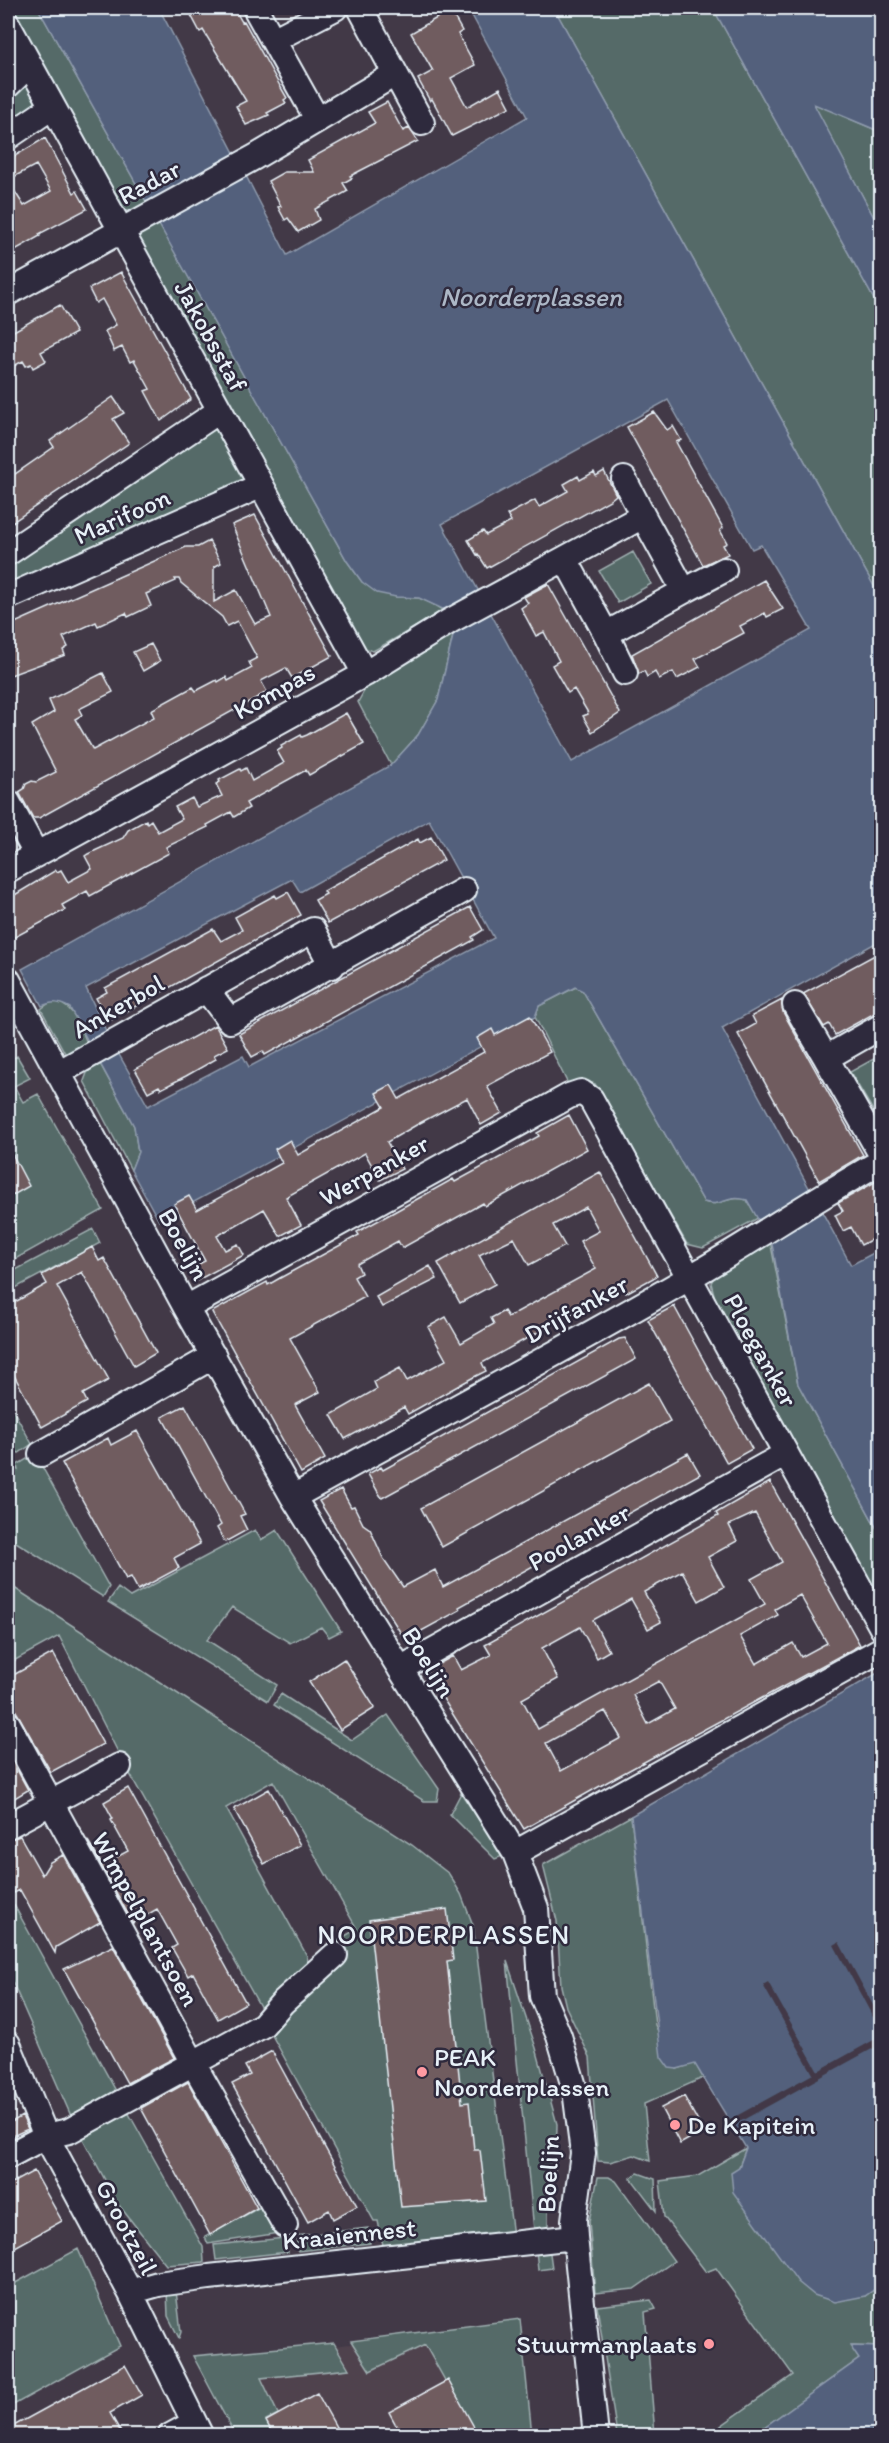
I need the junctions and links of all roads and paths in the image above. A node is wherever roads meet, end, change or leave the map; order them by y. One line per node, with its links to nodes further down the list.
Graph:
1 (255, 8): 5 (street)
2 (335, 8): 5 (street)
3 (360, 8): 7 (street)
4 (8, 25): 6 (street, Jakobsstaf)
5 (273, 40): 10 (street)
6 (29, 65): 8 (street); 9 (street, Jakobsstaf)
7 (395, 74): 10 (street, Radar); 11 (street)
8 (8, 85)
9 (52, 107): 12 (street); 13 (street, Jakobsstaf)
10 (317, 119): 13 (street, Radar)
11 (422, 123)
12 (8, 137)
13 (130, 225): 14 (street, Radar); 15 (street, Jakobsstaf)
14 (8, 292)
15 (219, 411): 17 (street, Jakobsstaf); 19 (street, Marifoon)
16 (624, 479): 18 (street)
17 (260, 486): 23 (street, Marifoon); 26 (street, Jakobsstaf)
18 (643, 516): 20 (street, Kompas); 22 (street)
19 (8, 553)
20 (565, 559): 24 (street); 26 (street, Kompas)
21 (724, 570): 22 (street)
22 (684, 591): 24 (street)
23 (8, 597)
24 (606, 634): 25 (street)
25 (625, 673)
26 (365, 674): 28 (street, Kompas)
27 (8, 802): 28 (street)
28 (36, 854): 29 (street, Kompas)
29 (8, 870)
30 (464, 890): 31 (street, Ankerbol)
31 (332, 966): 33 (street, Ankerbol); 33 (street, Ankerbol)
32 (8, 980): 37 (street, Boelijn)
33 (206, 988): 37 (street, Ankerbol)
34 (795, 1005): 36 (street)
35 (882, 1026): 36 (street)
36 (826, 1058): 39 (street)
37 (58, 1073): 42 (street, Boelijn)
38 (591, 1099): 41 (street, Ploeganker); 42 (street, Werpanker)
39 (882, 1155)
40 (882, 1161): 41 (street, Drijfanker)
41 (689, 1278): 45 (street, Ploeganker); 46 (street, Drijfanker)
42 (186, 1308): 43 (street, Boelijn)
43 (214, 1356): 44 (street); 46 (street, Boelijn)
44 (41, 1454)
45 (786, 1454): 47 (street, Ploeganker); 49 (street, Poolanker)
46 (293, 1497): 49 (street, Boelijn)
47 (882, 1628)
48 (882, 1649): 54 (street)
49 (399, 1669): 54 (street, Boelijn)
50 (8, 1724): 52 (street, Wimpelplantsoen)
51 (119, 1766): 52 (street)
52 (50, 1802): 53 (street); 57 (street, Wimpelplantsoen)
53 (8, 1826)
54 (515, 1853): 61 (street, Boelijn)
55 (334, 1955): 57 (street)
56 (8, 2044): 58 (street, Grootzeil)
57 (193, 2063): 58 (street); 60 (street, Wimpelplantsoen)
58 (57, 2133): 59 (street); 62 (street, Grootzeil)
59 (8, 2156)
60 (285, 2225)
61 (575, 2237): 62 (street, Kraaiennest); 65 (street, Boelijn)
62 (130, 2292): 63 (street, Grootzeil)
63 (197, 2429): 64 (street)
64 (170, 2436)
65 (596, 2436)

